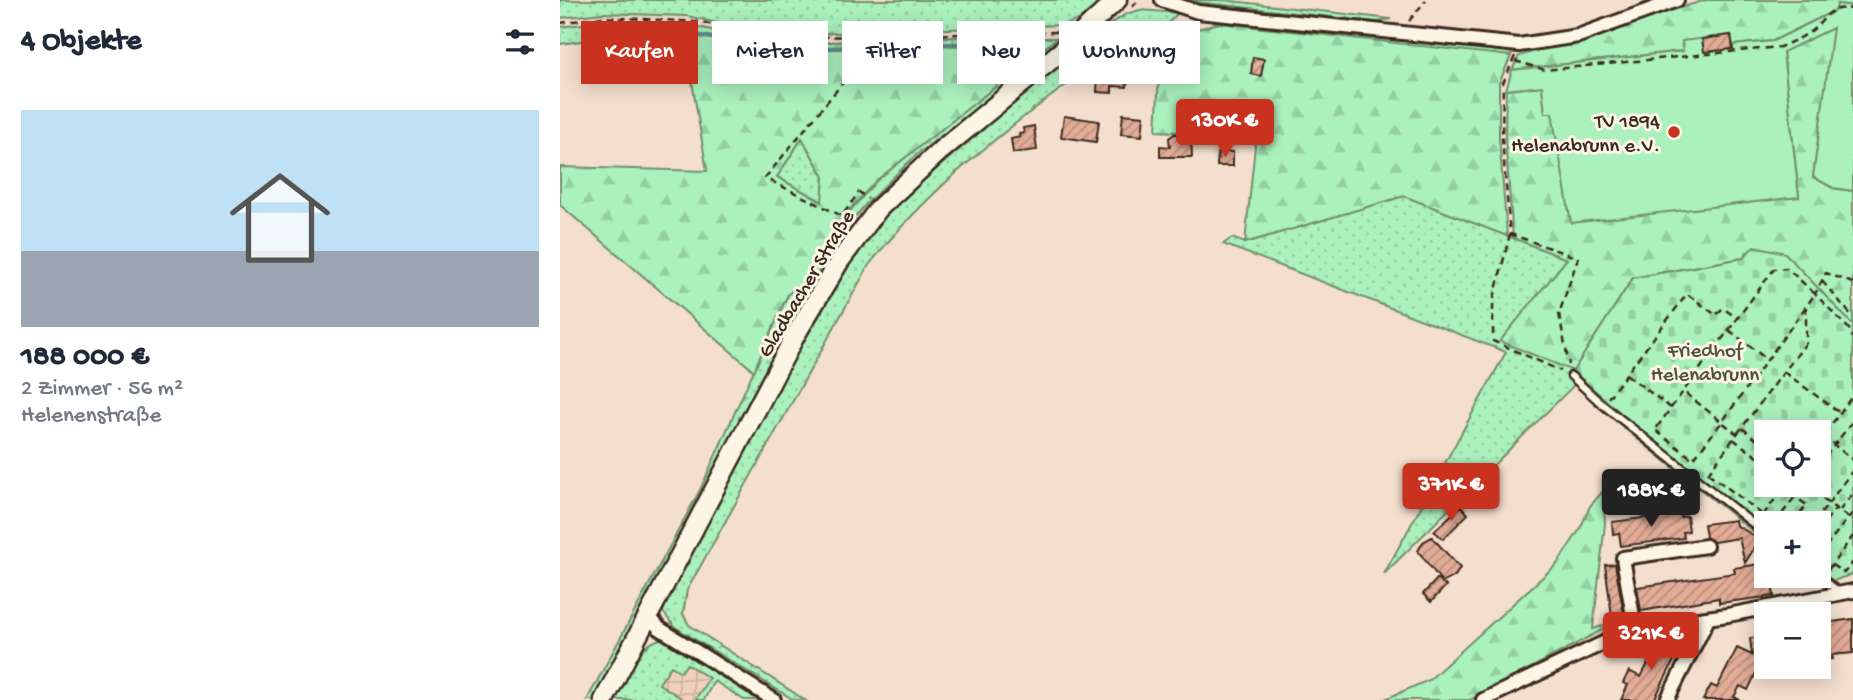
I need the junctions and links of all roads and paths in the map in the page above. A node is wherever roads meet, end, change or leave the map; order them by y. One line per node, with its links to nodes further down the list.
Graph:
1 (1139, 0): 5 (path)
2 (1162, 0): 10 (street)
3 (1426, 0): 10 (path)
4 (1677, 0): 10 (street)
5 (1124, 4): 7 (main road, Gladbacher Straße)
6 (1853, 9): 16 (path)
7 (1100, 21)
8 (560, 23): 12 (path)
9 (1059, 32): 11 (path)
10 (1400, 32)
11 (943, 35)
12 (842, 37)
13 (1059, 52): 15 (main road, Gladbacher Straße)
14 (842, 83): 15 (path)
15 (879, 208): 74 (main road, Gladbacher Straße)
16 (1510, 234): 28 (path); 28 (path)
17 (1822, 281): 18 (path); 19 (path); 21 (path)
18 (1853, 283)
19 (1815, 294): 20 (path); 22 (path); 24 (path)
20 (1806, 307): 25 (path); 26 (path)
21 (1853, 317)
22 (1737, 318): 23 (path); 27 (path)
23 (1729, 330): 25 (path); 29 (path)
24 (1853, 338)
25 (1766, 359): 37 (path)
26 (1784, 372): 35 (path); 39 (path)
27 (1627, 375): 32 (path); 34 (path)
28 (1571, 376): 32 (lane)
29 (1684, 392): 34 (path); 37 (path)
30 (1853, 395): 31 (path)
31 (1848, 403): 33 (path); 35 (path)
32 (1603, 405): 50 (lane)
33 (1853, 406)
34 (1671, 408): 37 (path)
35 (1840, 414): 38 (path)
36 (1853, 421): 44 (path)
37 (1722, 422): 40 (path)
38 (1831, 425)
39 (1742, 428): 40 (path); 41 (path)
40 (1737, 434): 42 (path)
41 (1754, 438)
42 (1733, 439): 46 (path); 49 (path)
43 (1831, 441): 44 (path)
44 (1834, 445): 45 (path); 47 (path)
45 (1831, 449)
46 (1754, 454)
47 (1853, 460)
48 (1853, 470): 55 (path)
49 (1708, 473): 50 (path); 57 (path)
50 (1701, 483): 66 (lane)
51 (1853, 493): 56 (path)
52 (1776, 497): 58 (path)
53 (1795, 497): 59 (path); 60 (path)
54 (1821, 497): 55 (path)
55 (1829, 503): 56 (path); 61 (path)
56 (1838, 509): 63 (path); 64 (path)
57 (1759, 511)
58 (1765, 511)
59 (1784, 511)
60 (1802, 511)
61 (1823, 511)
62 (1853, 512): 64 (path)
63 (1831, 517)
64 (1849, 518): 65 (path); 68 (path)
65 (1853, 521)
66 (1754, 525)
67 (1853, 536): 71 (path)
68 (1831, 540)
69 (1706, 546): 76 (street)
70 (1853, 562): 71 (path)
71 (1831, 565)
72 (1831, 580): 73 (lane)
73 (1849, 592): 75 (street)
74 (650, 617): 77 (main road, Gladbacher Straße); 78 (street)
75 (1708, 619): 76 (street); 80 (street)
76 (1635, 628): 79 (street)
77 (604, 700)
78 (774, 700)
79 (1483, 700)
80 (1667, 700)

